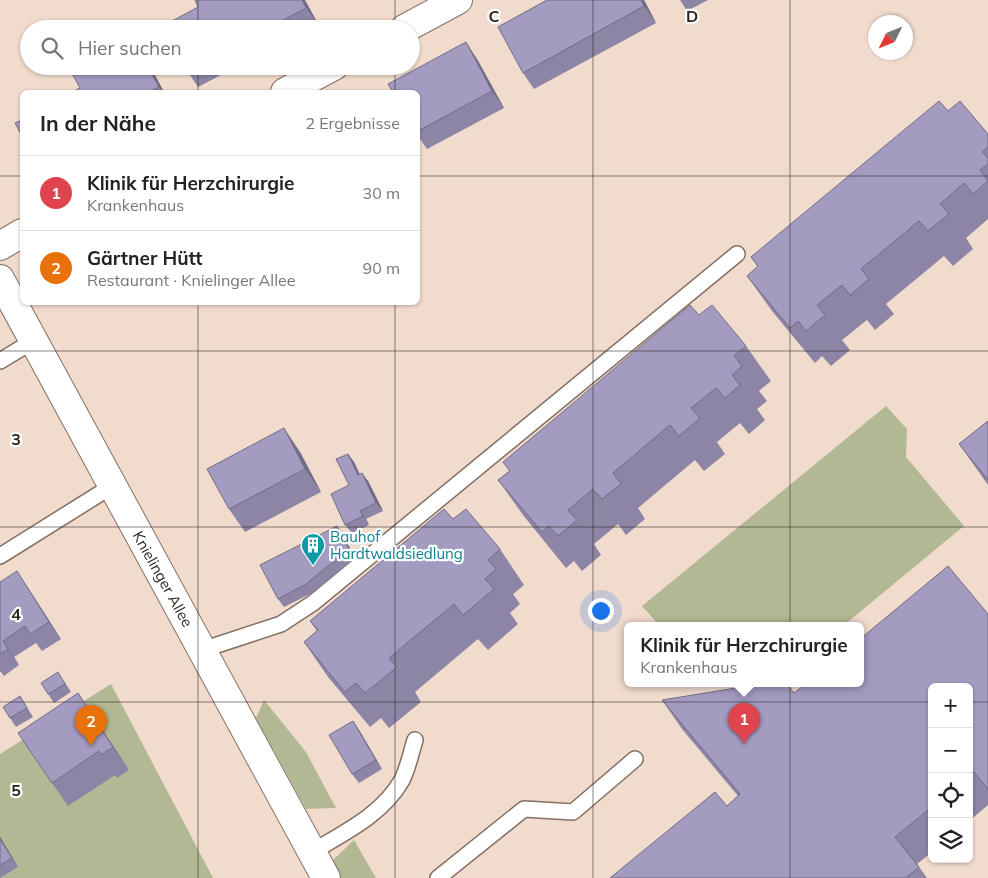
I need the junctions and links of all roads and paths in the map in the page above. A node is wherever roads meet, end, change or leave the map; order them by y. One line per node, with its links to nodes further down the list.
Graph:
1 (458, 0): 2 (street)
2 (420, 20)
3 (317, 75): 4 (street)
4 (289, 90)
5 (20, 234): 6 (street)
6 (0, 246)
7 (737, 254): 13 (lane)
8 (0, 280): 9 (street, Knielinger Allee)
9 (33, 341): 10 (lane); 11 (street, Knielinger Allee)
10 (0, 361)
11 (112, 486): 12 (lane); 13 (street, Knielinger Allee)
12 (0, 556)
13 (202, 650): 16 (street, Knielinger Allee)
14 (415, 740): 16 (lane)
15 (635, 760): 18 (lane)
16 (312, 852): 17 (street, Knielinger Allee)
17 (326, 878)
18 (438, 878)

